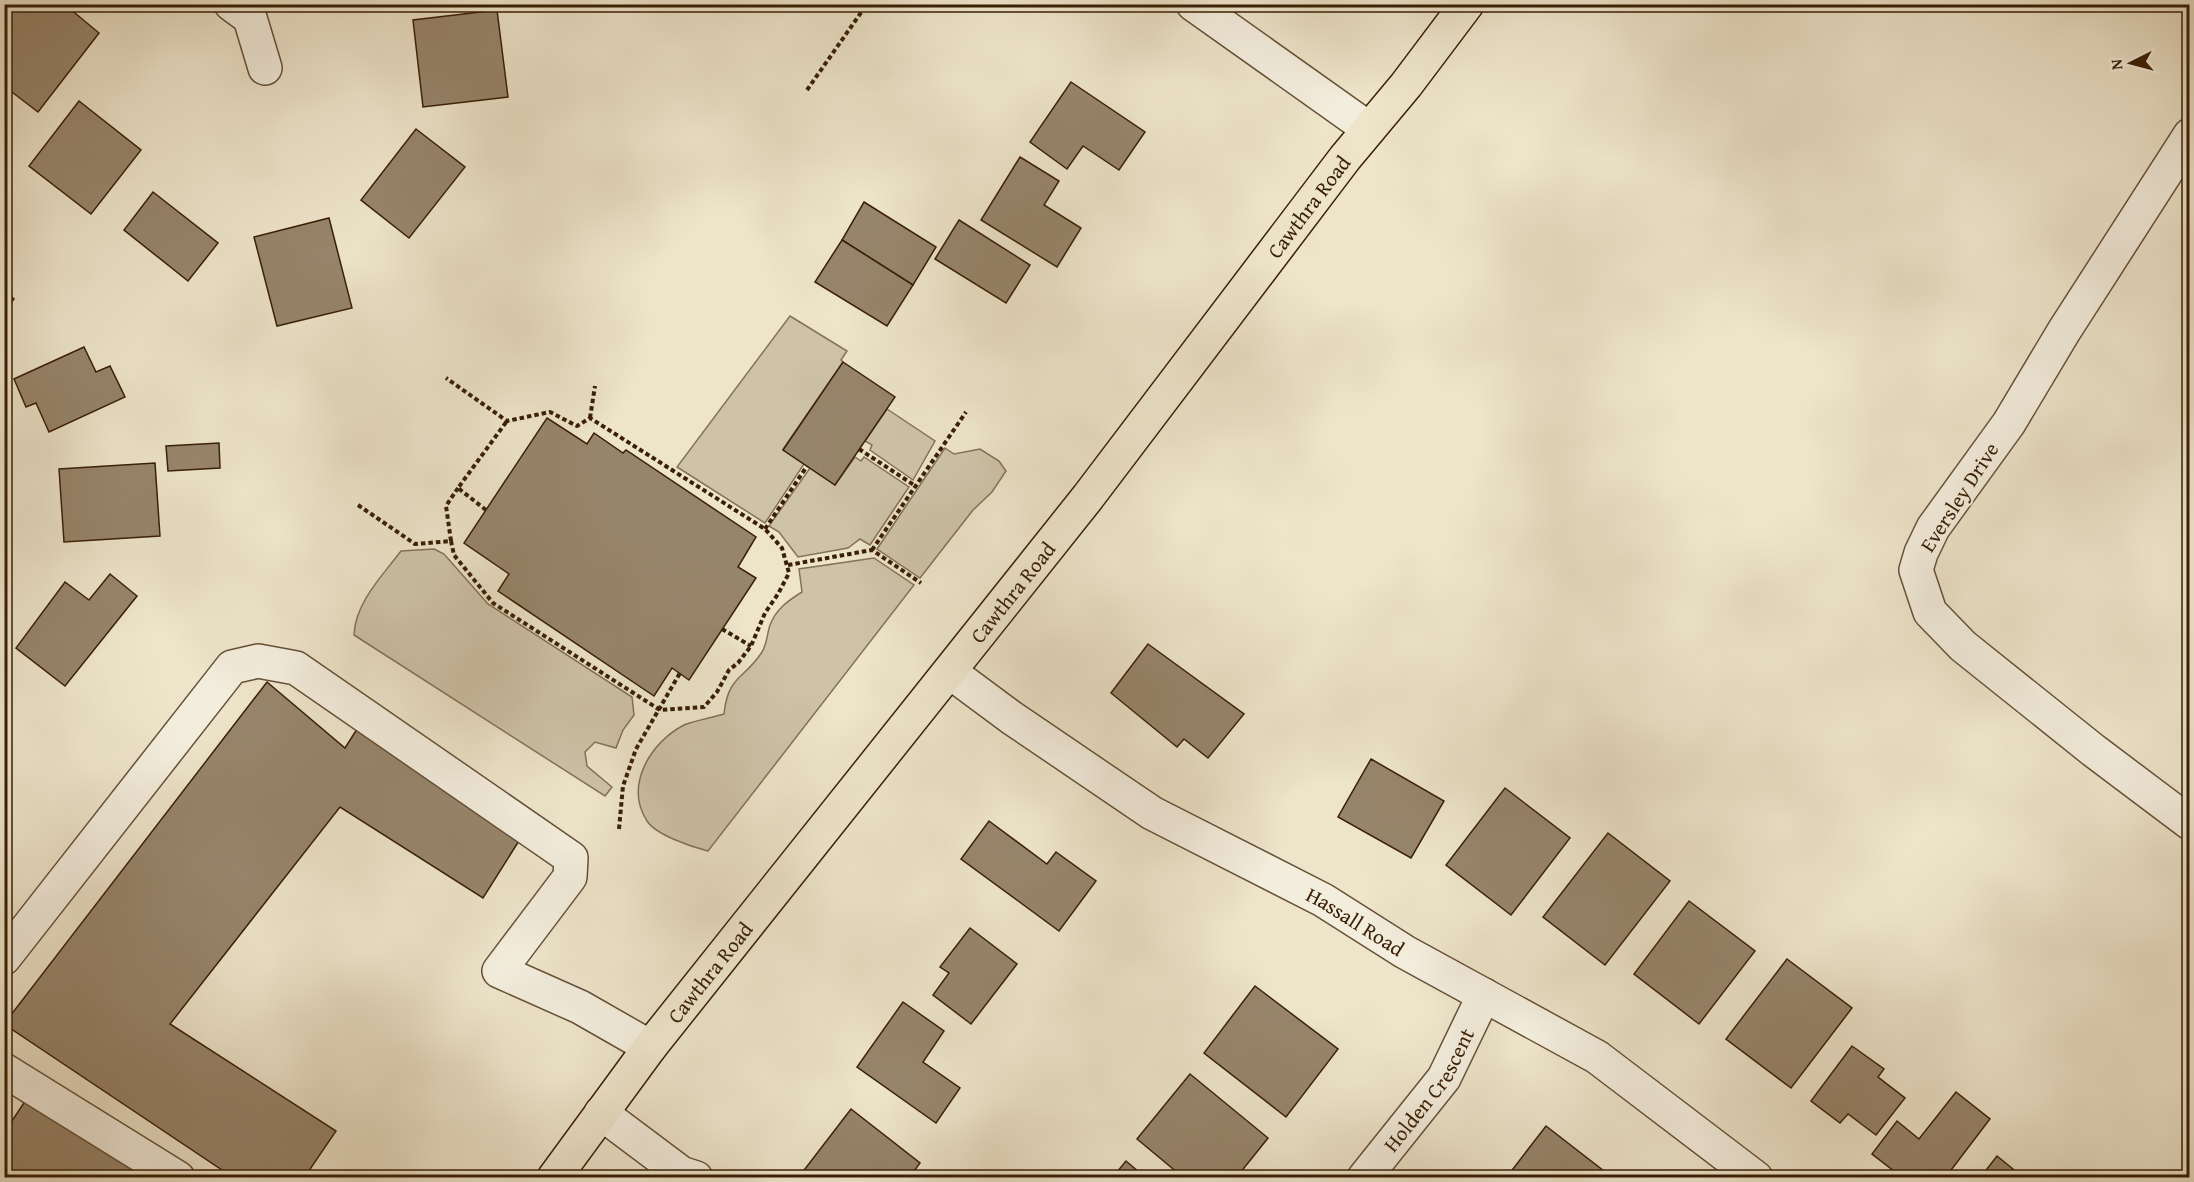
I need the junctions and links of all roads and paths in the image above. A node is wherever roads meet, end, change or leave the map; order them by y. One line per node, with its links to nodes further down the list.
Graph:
1 (231, 4): 5 (street)
2 (867, 4): 6 (path)
3 (1194, 4): 7 (street)
4 (1467, 4): 7 (main road, Cawthra Road)
5 (265, 68)
6 (807, 90)
7 (1368, 129): 27 (main road, Cawthra Road)
8 (2190, 135): 30 (street, Eversley Drive)
9 (446, 378): 13 (path)
10 (596, 386): 12 (path)
11 (966, 412): 16 (path)
12 (590, 418): 13 (path); 20 (path)
13 (507, 421): 17 (path)
14 (859, 449): 16 (path)
15 (807, 466): 20 (path)
16 (914, 485): 22 (path)
17 (458, 488): 19 (path); 21 (path)
18 (358, 505): 21 (path)
19 (486, 510)
20 (765, 529): 23 (path)
21 (451, 541): 29 (path)
22 (872, 550): 23 (path); 24 (path)
23 (788, 565): 26 (path)
24 (921, 583)
25 (722, 629): 26 (path)
26 (751, 646): 29 (path)
27 (950, 672): 33 (street, Hassall Road); 34 (main road, Cawthra Road)
28 (680, 673): 29 (path)
29 (660, 710): 31 (path)
30 (2190, 823)
31 (618, 829)
32 (4, 958): 34 (street)
33 (1484, 995): 40 (street, Holden Crescent); 41 (street, Hassall Road)
34 (650, 1047): 36 (main road, Cawthra Road)
35 (4, 1070): 37 (street)
36 (601, 1113): 38 (main road, Cawthra Road); 39 (street)
37 (178, 1178)
38 (554, 1178)
39 (696, 1178)
40 (1364, 1178)
41 (1756, 1178)

